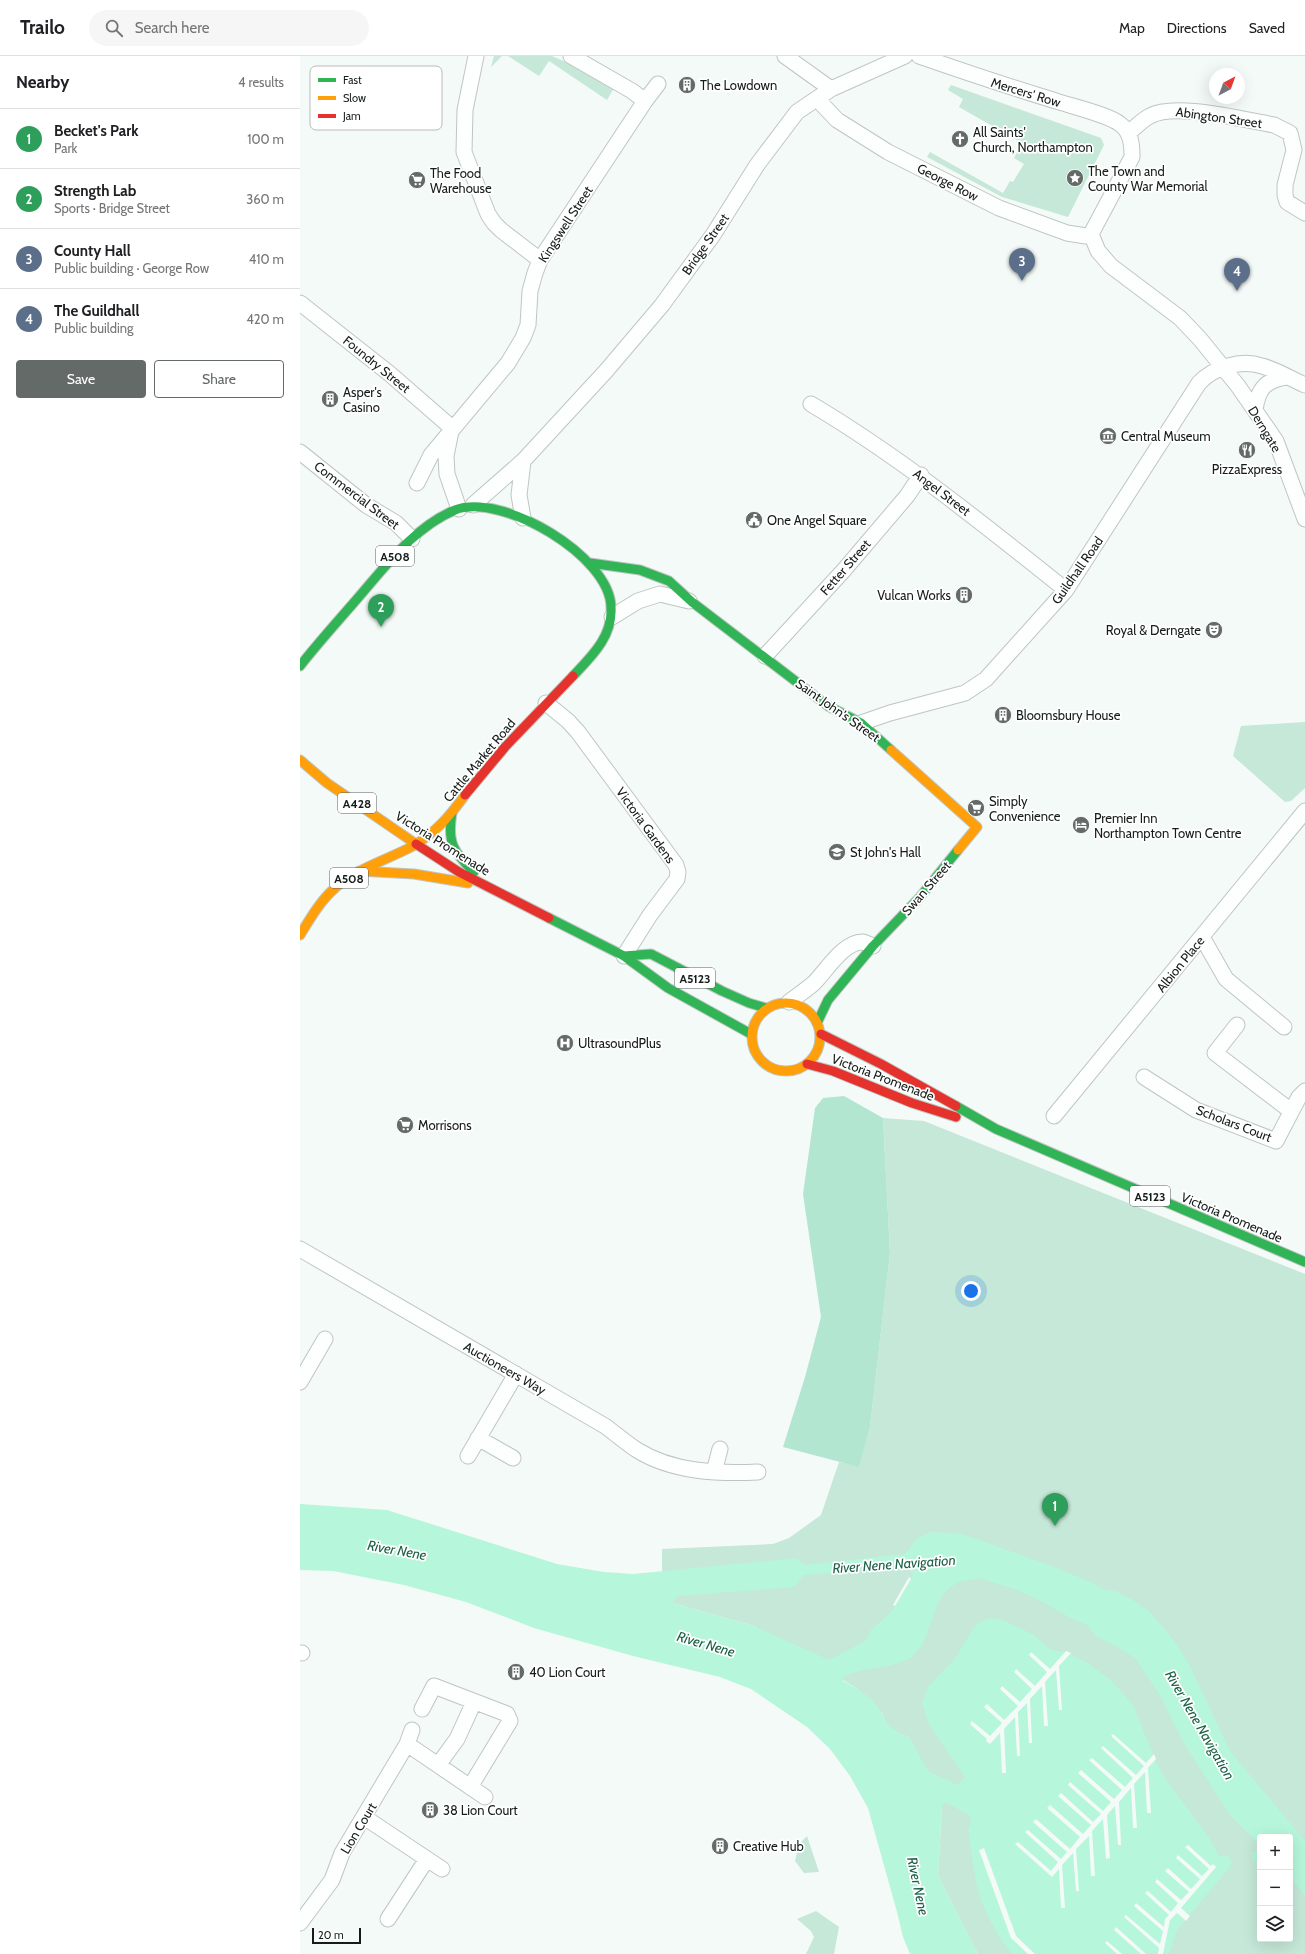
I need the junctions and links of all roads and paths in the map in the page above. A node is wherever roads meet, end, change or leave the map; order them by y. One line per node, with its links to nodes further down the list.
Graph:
1 (476, 56): 13 (street)
2 (571, 56): 9 (street)
3 (785, 56): 7 (street)
4 (905, 56): 7 (street, Bridge Street)
5 (919, 56): 10 (street, Mercers' Row)
6 (658, 84): 9 (street, Kingswell Street)
7 (831, 89): 8 (street, Bridge Street)
8 (817, 99): 12 (street, George Row); 22 (street, Bridge Street)
9 (645, 101): 13 (street, Kingswell Street)
10 (1128, 133): 11 (street, Abington Street); 12 (street)
11 (1305, 213)
12 (1092, 234): 15 (street, Derngate)
13 (540, 260): 20 (street, Kingswell Street)
14 (300, 304): 20 (street, Foundry Street)
15 (1223, 368): 16 (street, Guildhall Road); 19 (street, Derngate); 30 (street, Guildhall Road)
16 (1287, 378): 17 (street, Guildhall Road); 19 (street)
17 (1305, 386)
18 (811, 404): 23 (street, Angel Street)
19 (1255, 410): 27 (street, Derngate)
20 (452, 428): 24 (street, Kingswell Street); 25 (street, Kingswell Street)
21 (300, 452): 28 (street, Commercial Street)
22 (523, 461): 25 (street, Bridge Street); 26 (street)
23 (921, 475): 30 (street, Angel Street); 33 (street, Fetter Street)
24 (417, 483)
25 (466, 507): 26 (main road, A508); 28 (main road, Bridge Street / A508)
26 (523, 518): 29 (main road, A508)
27 (1305, 519)
28 (412, 539): 34 (main road, Bridge Street / A508)
29 (590, 563): 31 (main road, Saint John's Street); 32 (main road, Cattle Market Road / A508)
30 (1066, 590): 36 (street, Guildhall Road)
31 (692, 602): 32 (street, Saint John's Street); 33 (main road, Saint John's Street)
32 (612, 616): 35 (main road, Cattle Market Road / A508)
33 (765, 656): 36 (main road, Saint John's Street)
34 (301, 663)
35 (546, 703): 39 (main road, Cattle Market Road / A508); 47 (street, Victoria Gardens)
36 (861, 723): 40 (main road, Saint John's Street)
37 (300, 760): 41 (main road, Victoria Promenade / A428)
38 (1305, 811): 45 (street, Albion Place)
39 (452, 813): 41 (main road, Cattle Market Road / A508); 43 (main road, A5123)
40 (977, 827): 46 (main road, Swan Street)
41 (416, 844): 42 (main road, Cattle Market Road / A508); 43 (main road, Victoria Promenade / A5123)
42 (359, 871): 43 (main road, A5123); 44 (main road, Cattle Market Road / A508)
43 (490, 888): 47 (main road, Victoria Promenade / A5123)
44 (300, 935)
45 (1202, 936): 52 (street); 59 (street, Albion Place)
46 (872, 946): 48 (street); 50 (main road, Swan Street)
47 (624, 956): 49 (main road, A5123); 53 (main road, Victoria Promenade / A5123)
48 (789, 1002): 49 (main road); 50 (main road)
49 (766, 1008): 53 (main road)
50 (817, 1023): 54 (main road)
51 (1237, 1025): 58 (street)
52 (1284, 1027)
53 (752, 1034): 55 (main road)
54 (821, 1034): 55 (main road); 60 (main road, Victoria Promenade / A5123)
55 (807, 1064): 60 (main road, Victoria Promenade / A5123)
56 (1144, 1076): 58 (street, Scholars Court)
57 (1305, 1091): 58 (street, Scholars Court)
58 (1291, 1111)
59 (1054, 1116)
60 (996, 1129): 62 (main road, Victoria Promenade / A5123)
61 (300, 1248): 64 (street, Auctioneers Way)
62 (1305, 1262)
63 (325, 1339): 65 (street)
64 (516, 1374): 66 (street); 70 (street, Auctioneers Way)
65 (300, 1381)
66 (478, 1438): 68 (street); 69 (street)
67 (720, 1449): 70 (street)
68 (468, 1456)
69 (513, 1458)
70 (714, 1472): 71 (street, Auctioneers Way)
71 (758, 1472)
72 (474, 1702): 73 (street); 74 (street); 75 (street)
73 (422, 1709)
74 (438, 1765): 75 (street); 77 (street, Lion Court)
75 (470, 1787): 76 (street)
76 (485, 1797)
77 (364, 1817): 78 (street); 80 (street, Lion Court)
78 (426, 1859): 79 (street); 81 (street)
79 (442, 1870)
80 (301, 1919)
81 (388, 1919)

